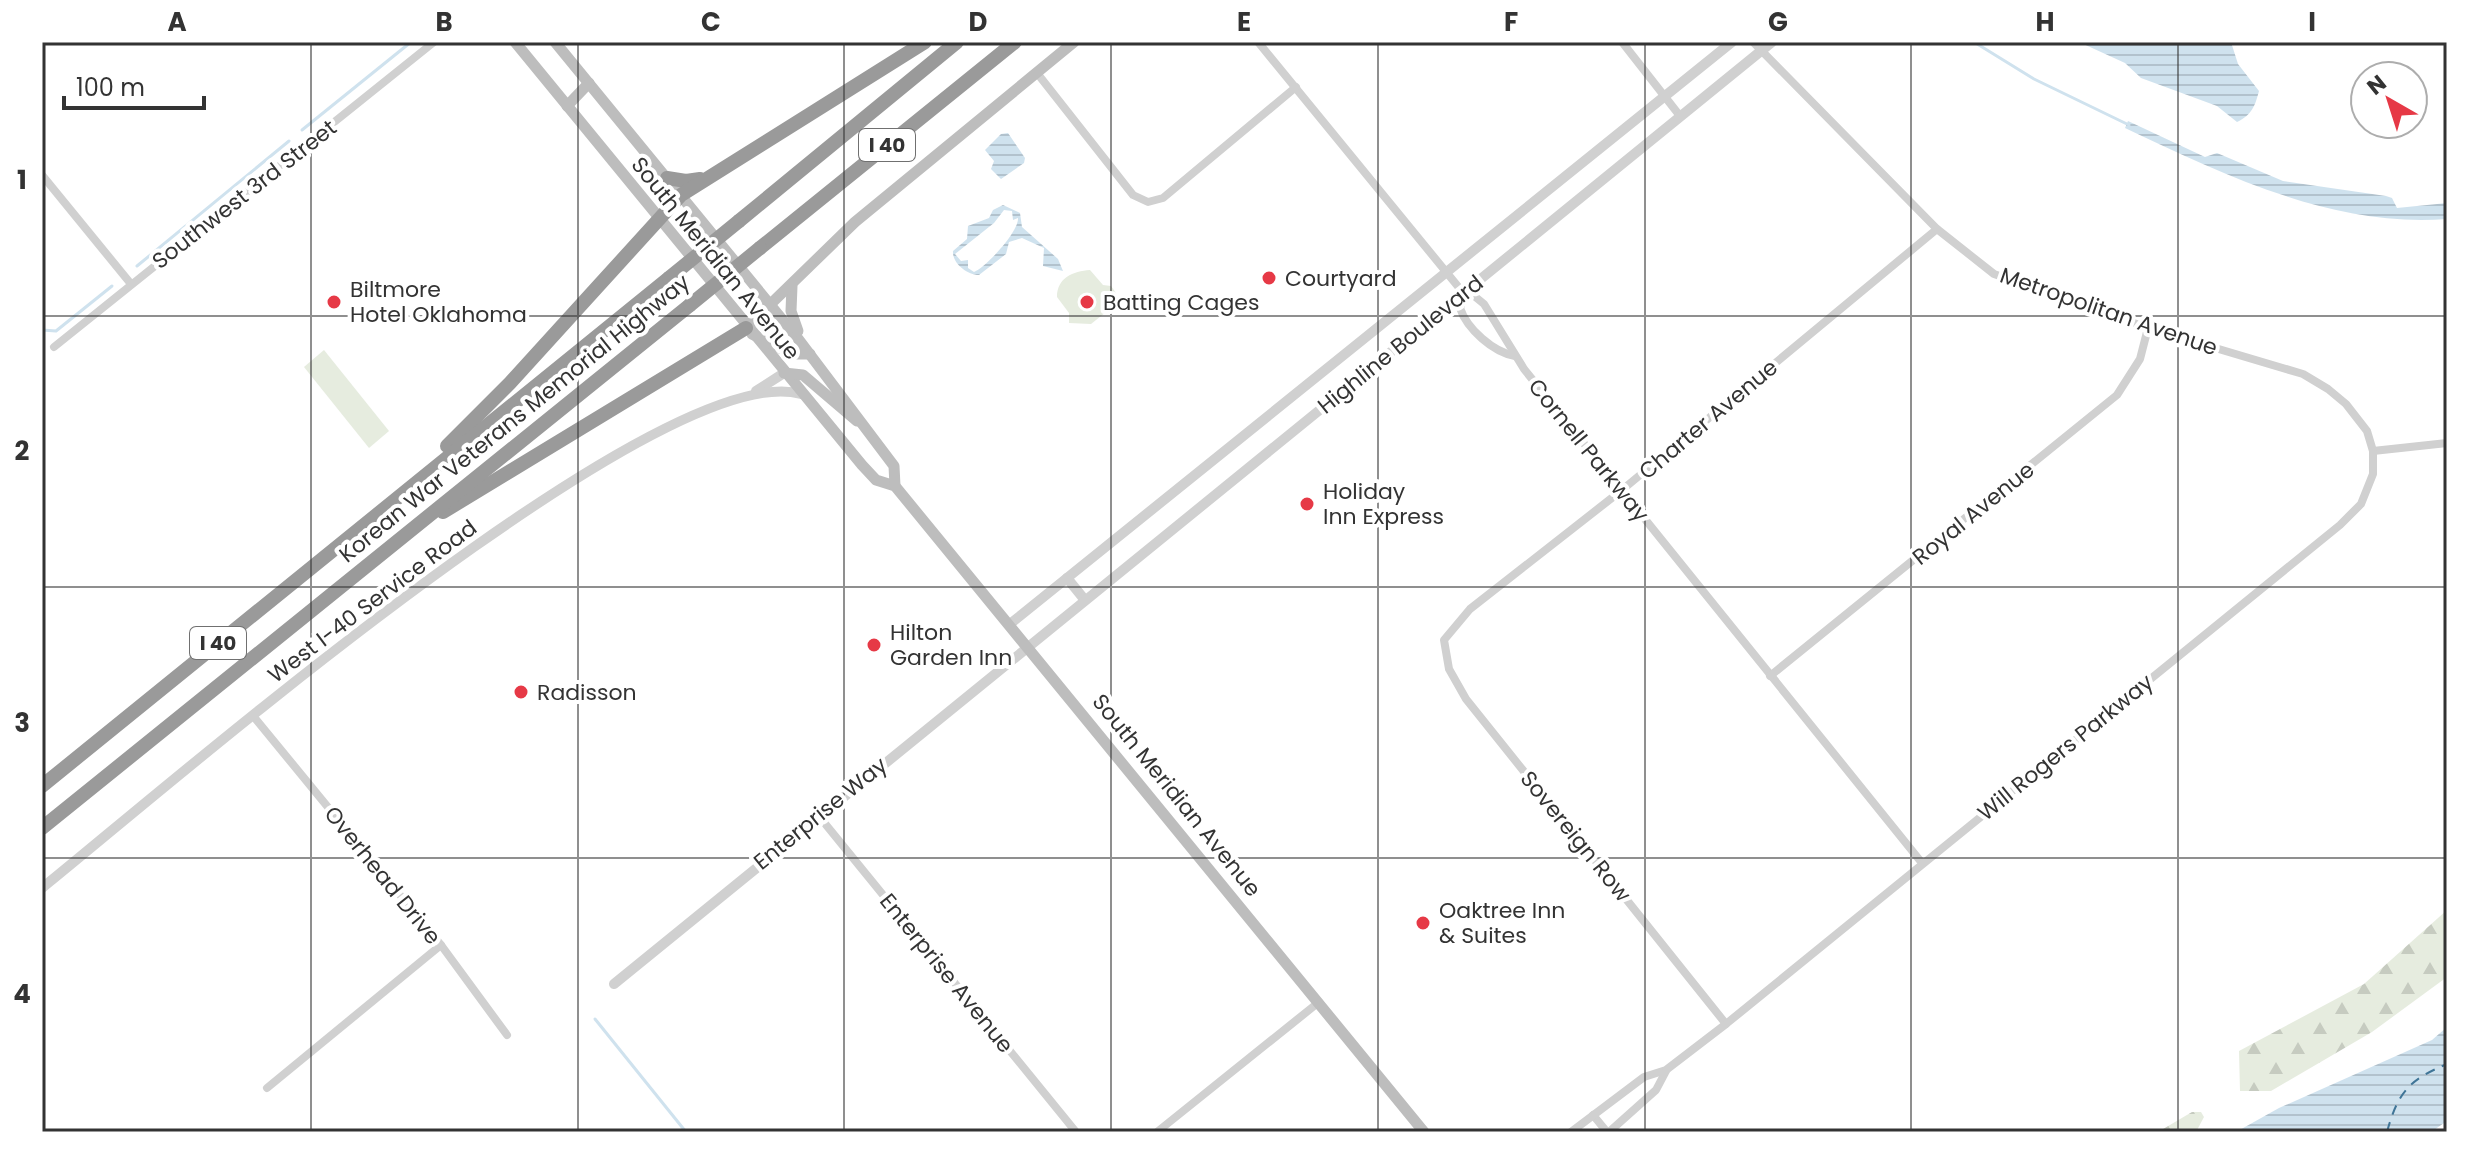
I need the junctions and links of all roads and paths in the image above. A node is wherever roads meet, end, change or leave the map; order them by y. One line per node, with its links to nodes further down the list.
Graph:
1 (434, 42): 27 (street, Southwest 3rd Street)
2 (515, 42): 18 (main road, South Meridian Avenue)
3 (555, 42): 15 (main road, South Meridian Avenue)
4 (925, 42): 21 (highway)
5 (957, 42): 45 (highway, Korean War Veterans Memorial Highway / I 40, bridge)
6 (1015, 42): 46 (highway, Korean War Veterans Memorial Highway / I 40, bridge)
7 (1074, 42): 14 (main road)
8 (1258, 42): 16 (street, Cornell Parkway)
9 (1622, 42): 17 (street)
10 (1732, 42): 17 (street, Highline Boulevard)
11 (1753, 42): 13 (street, Metropolitan Avenue)
12 (1772, 42): 13 (street, Highline Boulevard)
13 (1762, 50): 19 (street, Highline Boulevard); 25 (street, Metropolitan Avenue)
14 (1037, 73): 16 (street); 28 (main road)
15 (589, 83): 18 (main road); 22 (main road, South Meridian Avenue)
16 (1296, 87): 26 (street, Cornell Parkway)
17 (1664, 95): 19 (street); 26 (street, Highline Boulevard)
18 (567, 106): 24 (main road, South Meridian Avenue)
19 (1680, 116): 29 (street, Highline Boulevard)
20 (42, 175): 27 (street)
21 (708, 176): 22 (highway); 23 (highway)
22 (667, 178): 23 (main road, South Meridian Avenue)
23 (681, 195): 24 (highway); 30 (main road, South Meridian Avenue)
24 (657, 218): 32 (main road, South Meridian Avenue); 45 (highway)
25 (1937, 229): 31 (street, Metropolitan Avenue); 44 (street, Charter Avenue)
26 (1445, 271): 29 (street, Cornell Parkway); 47 (street, Highline Boulevard)
27 (131, 284): 34 (street, Southwest 3rd Street)
28 (792, 286): 30 (main road); 33 (main road)
29 (1464, 294): 36 (street, Cornell Parkway); 36 (street); 48 (street, Highline Boulevard)
30 (771, 306): 32 (main road); 33 (main road, South Meridian Avenue)
31 (2148, 328): 42 (street, Metropolitan Avenue); 52 (street, Royal Avenue)
32 (749, 331): 35 (main road); 37 (main road, South Meridian Avenue); 46 (highway)
33 (799, 340): 35 (main road, South Meridian Avenue)
34 (54, 347)
35 (810, 354): 40 (main road, South Meridian Avenue)
36 (1515, 356): 44 (street, Cornell Parkway)
37 (784, 373): 38 (street, West I-40 Service Road); 39 (main road, South Meridian Avenue); 40 (main road)
38 (756, 391): 39 (street, West I-40 Service Road); 53 (street, West I-40 Service Road)
39 (801, 394): 43 (main road, South Meridian Avenue)
40 (863, 425): 43 (main road, South Meridian Avenue)
41 (2447, 443): 42 (street)
42 (2373, 451): 57 (street, Will Rogers Parkway)
43 (895, 486): 49 (main road, South Meridian Avenue)
44 (1622, 490): 50 (street, Charter Avenue); 52 (street, Cornell Parkway)
45 (393, 500): 54 (highway, Korean War Veterans Memorial Highway / I 40)
46 (401, 537): 56 (highway, Korean War Veterans Memorial Highway / I 40)
47 (1067, 578): 48 (street); 49 (street, Highline Boulevard)
48 (1084, 599): 51 (street, Highline Boulevard)
49 (1010, 624): 51 (main road, South Meridian Avenue)
50 (1444, 640): 62 (street, Sovereign Row)
51 (1028, 645): 55 (street, Enterprise Way); 61 (main road, South Meridian Avenue)
52 (1770, 676): 57 (street, Cornell Parkway)
53 (254, 717): 58 (street, West I-40 Service Road); 59 (street, Overhead Drive)
54 (42, 786)
55 (818, 814): 60 (street, Enterprise Way); 67 (street, Enterprise Avenue)
56 (42, 828)
57 (1922, 863): 62 (street, Will Rogers Parkway)
58 (42, 888)
59 (441, 945): 63 (street, Overhead Drive); 65 (street)
60 (614, 984)
61 (1319, 1002): 68 (street); 69 (main road, South Meridian Avenue)
62 (1726, 1024): 64 (street, Will Rogers Parkway)
63 (507, 1035)
64 (1666, 1070): 66 (street, Will Rogers Parkway); 71 (street, Will Rogers Parkway)
65 (267, 1088)
66 (1593, 1115): 70 (street, Will Rogers Parkway); 71 (street)
67 (1076, 1132)
68 (1157, 1132)
69 (1424, 1132)
70 (1571, 1132)
71 (1608, 1132)

